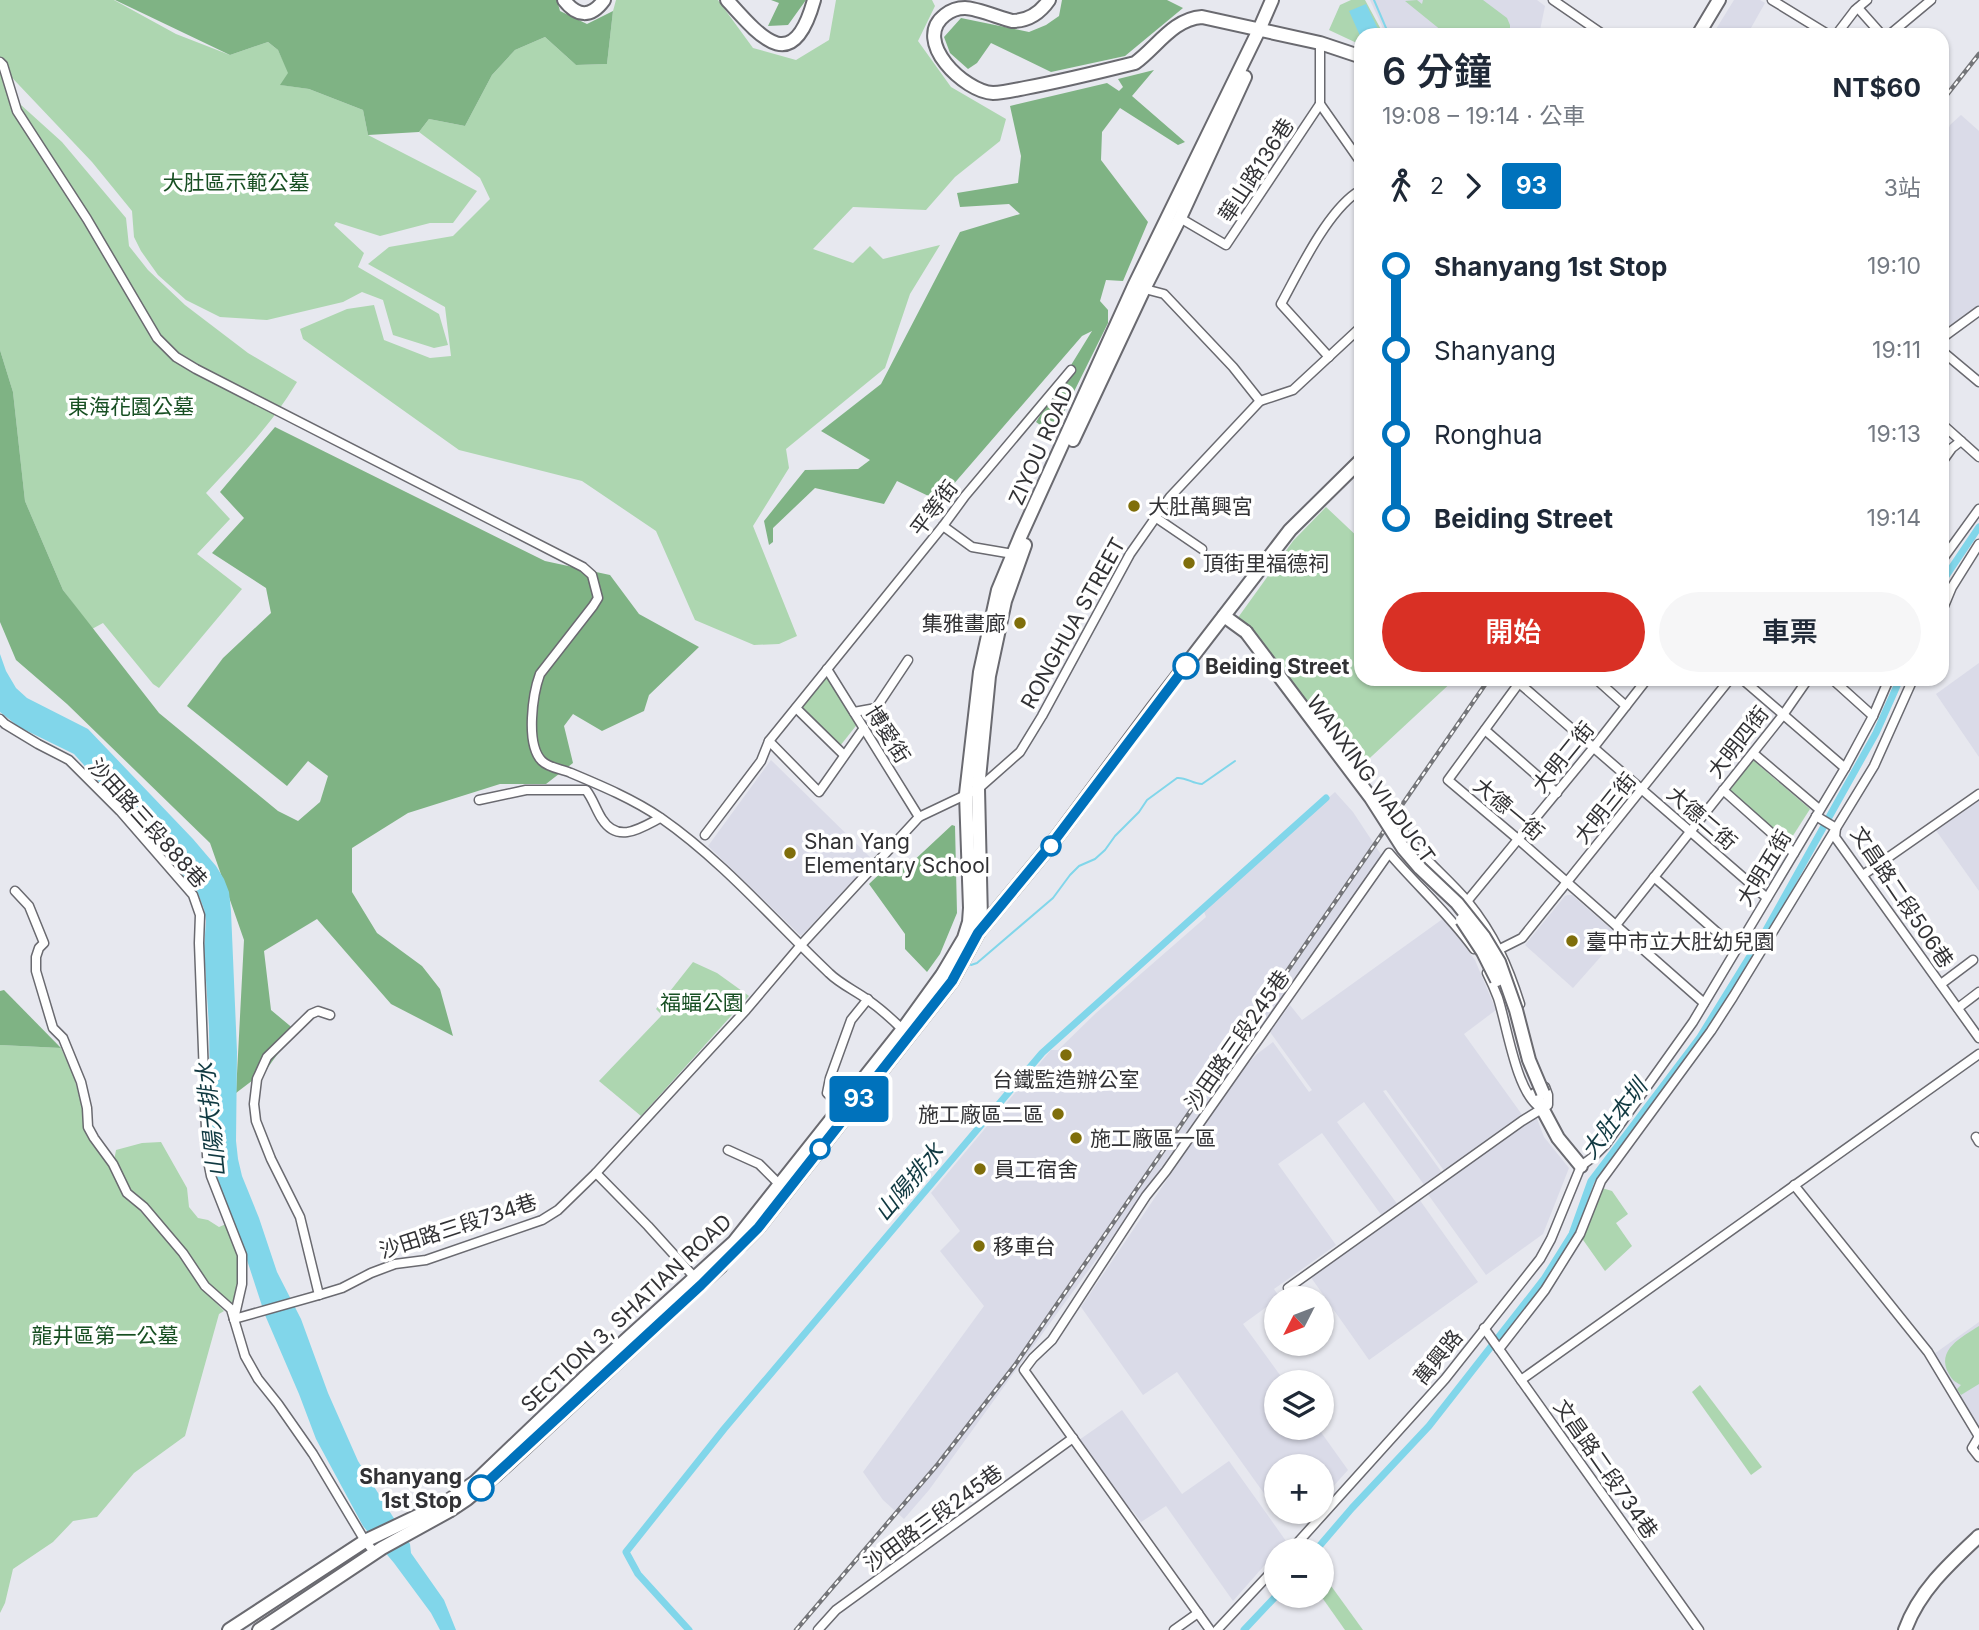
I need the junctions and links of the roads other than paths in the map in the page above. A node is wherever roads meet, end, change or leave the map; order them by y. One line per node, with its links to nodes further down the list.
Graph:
1 (564, 0): 2 (main road)
2 (604, 0)
3 (727, 0): 4 (main road)
4 (814, 0)
5 (1049, 0): 20 (main road)
6 (1272, 0): 20 (main road, ZIYOU ROAD)
7 (1280, 0): 20 (main road, ZIYOU ROAD)
8 (1553, 0): 14 (street)
9 (1719, 0): 15 (main road)
10 (1772, 0): 16 (street)
11 (1867, 0): 13 (street)
12 (1925, 2): 19 (street)
13 (1858, 8): 17 (street); 18 (street)
14 (1591, 28)
15 (1702, 28)
16 (1818, 28)
17 (1842, 28)
18 (1876, 28)
19 (1897, 28)
20 (1262, 31): 21 (main road); 27 (main road, ZIYOU ROAD); 28 (main road, ZIYOU ROAD)
21 (1320, 43): 22 (main road); 24 (street)
22 (1354, 54)
23 (0, 62): 85 (street)
24 (1320, 104): 25 (street); 27 (street, 華山路136巷)
25 (1354, 153)
26 (1354, 194): 32 (street)
27 (1181, 218): 28 (main road, ZIYOU ROAD)
28 (1139, 287): 36 (street); 48 (main road, ZIYOU ROAD); 51 (main road, ZIYOU ROAD)
29 (1979, 311): 30 (street)
30 (1949, 333)
31 (1354, 334): 32 (street, RONGHUA STREET)
32 (1329, 357): 36 (street, RONGHUA STREET)
33 (1949, 357): 35 (street)
34 (1071, 370): 44 (street, 平等街)
35 (1979, 382)
36 (1260, 401): 43 (street, RONGHUA STREET)
37 (1949, 430): 38 (street)
38 (1961, 441): 39 (street); 40 (street)
39 (1949, 452)
40 (1979, 457)
41 (1354, 467): 50 (main road, SECTION 3, SHATIAN ROAD)
42 (1979, 509): 47 (street)
43 (1156, 517): 46 (street); 79 (street, RONGHUA STREET)
44 (943, 526): 48 (street); 53 (street, 平等街)
45 (1979, 544): 49 (street)
46 (1202, 549)
47 (1949, 550)
48 (1013, 554): 51 (main road, ZIYOU ROAD)
49 (1949, 594)
50 (1224, 616): 102 (main road, SECTION 3, SHATIAN ROAD); 117 (main road, WANXING VIADUCT, bridge)
51 (987, 659): 79 (main road, ZIYOU ROAD)
52 (908, 660): 66 (street)
53 (827, 669): 65 (street, 平等街); 66 (street, 博愛街)
54 (1516, 686): 71 (street)
55 (1526, 686): 73 (street, 大德二街)
56 (1604, 686): 64 (street)
57 (1642, 686): 64 (street, 大明二街)
58 (1724, 686): 77 (street, 大明三街)
59 (1750, 686): 67 (street)
60 (1803, 686): 67 (street, 大明四街)
61 (1840, 686): 68 (street)
62 (1886, 686): 68 (street, 大明五街)
63 (1910, 686): 86 (street)
64 (1626, 706): 73 (street, 大明二街)
65 (796, 708): 72 (street, 平等街); 75 (street)
66 (854, 712): 70 (street, 博愛街)
67 (1783, 715): 74 (street, 大明四街); 76 (street)
68 (1873, 716): 76 (street, 大明五街)
69 (0, 719): 128 (street, 沙田路三段888巷)
70 (864, 728): 75 (street); 84 (street, 博愛街)
71 (1485, 730): 80 (street); 90 (street, 大德一街)
72 (769, 741): 75 (street); 89 (street, 平等街)
73 (1594, 747): 77 (street, 大德二街); 80 (street, 大明二街)
74 (1753, 752): 78 (street, 大明四街); 83 (street, 文昌路二段506巷)
75 (844, 755)
76 (1845, 768): 83 (street, 大明五街)
77 (1643, 789): 87 (street, 大德二街); 96 (street, 大明三街)
78 (1723, 790): 87 (street, 大明四街); 91 (street)
79 (972, 791): 84 (street, RONGHUA STREET); 102 (main road, ZIYOU ROAD); 103 (main road, ZIYOU ROAD)
80 (1557, 793): 90 (street, 大明二街)
81 (1979, 794): 94 (street)
82 (479, 800): 85 (street)
83 (1818, 812): 86 (street, 文昌路二段506巷); 91 (street, 大明五街)
84 (919, 817): 104 (street, 沙田路三段734巷)
85 (660, 818): 104 (street)
86 (1836, 828): 94 (street, 文昌路二段506巷); 130 (street)
87 (1690, 830): 95 (street, 大明四街); 98 (street, 大德二街)
88 (1405, 834): 92 (street)
89 (705, 835)
90 (1519, 840): 96 (street, 大德一街); 99 (street, 大明二街)
91 (1794, 853): 98 (street, 大明五街)
92 (1424, 858): 93 (street); 99 (street)
93 (1407, 874): 100 (street); 132 (street, 沙田路三段245巷)
94 (1863, 875): 108 (street, 文昌路二段506巷)
95 (1654, 877): 101 (street, 大明四街); 106 (street)
96 (1566, 882): 101 (street, 大德一街); 105 (street, 大明三街)
97 (15, 891): 128 (street)
98 (1767, 898): 106 (street, 大明五街)
99 (1468, 902): 100 (street, 大明二街); 105 (street)
100 (1450, 918): 117 (street)
101 (1616, 925): 111 (street, 大德一街)
102 (978, 933): 103 (main road); 114 (main road, SECTION 3, SHATIAN ROAD)
103 (964, 938): 114 (main road, SECTION 3, SHATIAN ROAD)
104 (801, 945): 110 (street); 122 (street, 沙田路三段734巷)
105 (1500, 949): 117 (street)
106 (1736, 949): 111 (street, 大明五街)
107 (1973, 960): 108 (street)
108 (1941, 984): 112 (street, 文昌路二段506巷)
109 (1979, 992): 112 (street)
110 (868, 999): 114 (street); 118 (street)
111 (1704, 1003): 121 (street, 大明五街)
112 (1958, 1008): 115 (street, 文昌路二段506巷)
113 (330, 1015): 127 (street)
114 (906, 1032): 118 (main road, SECTION 3, SHATIAN ROAD); 119 (main road, SECTION 3, SHATIAN ROAD)
115 (1979, 1038)
116 (1979, 1054): 124 (street)
117 (1542, 1101): 121 (main road, WANXING VIADUCT); 126 (street)
118 (841, 1107): 119 (main road, SECTION 3, SHATIAN ROAD)
119 (815, 1148): 123 (main road, SECTION 3, SHATIAN ROAD); 125 (main road, SECTION 3, SHATIAN ROAD)
120 (728, 1150): 123 (street)
121 (1581, 1166): 129 (street, 萬興路)
122 (596, 1173): 125 (street); 127 (street, 沙田路三段734巷)
123 (780, 1185): 125 (main road, SECTION 3, SHATIAN ROAD)
124 (1794, 1185): 131 (street); 133 (street)
125 (699, 1282): 134 (main road, SECTION 3, SHATIAN ROAD)
126 (1291, 1286)
127 (319, 1295): 128 (street, 沙田路三段734巷)
128 (234, 1319): 137 (street, 沙田路三段888巷)
129 (1484, 1328): 130 (street, 文昌路二段734巷); 136 (street, 萬興路)
130 (1499, 1349): 131 (street, 文昌路二段734巷)
131 (1521, 1380): 147 (street, 文昌路二段734巷)
132 (1073, 1438): 140 (street, 沙田路三段245巷); 143 (street, 沙田路三段245巷)
133 (1979, 1457)
134 (400, 1531): 137 (main road); 138 (main road)
135 (1979, 1536): 148 (main road)
136 (1302, 1538)
137 (370, 1539): 138 (street, 沙田路三段888巷); 141 (main road)
138 (379, 1551): 142 (main road)
139 (1264, 1580): 146 (street)
140 (1198, 1613): 144 (street); 145 (street, 沙田路三段245巷)
141 (229, 1630)
142 (259, 1630)
143 (818, 1630)
144 (1174, 1630)
145 (1210, 1630)
146 (1217, 1630)
147 (1699, 1630)
148 (1905, 1630)

